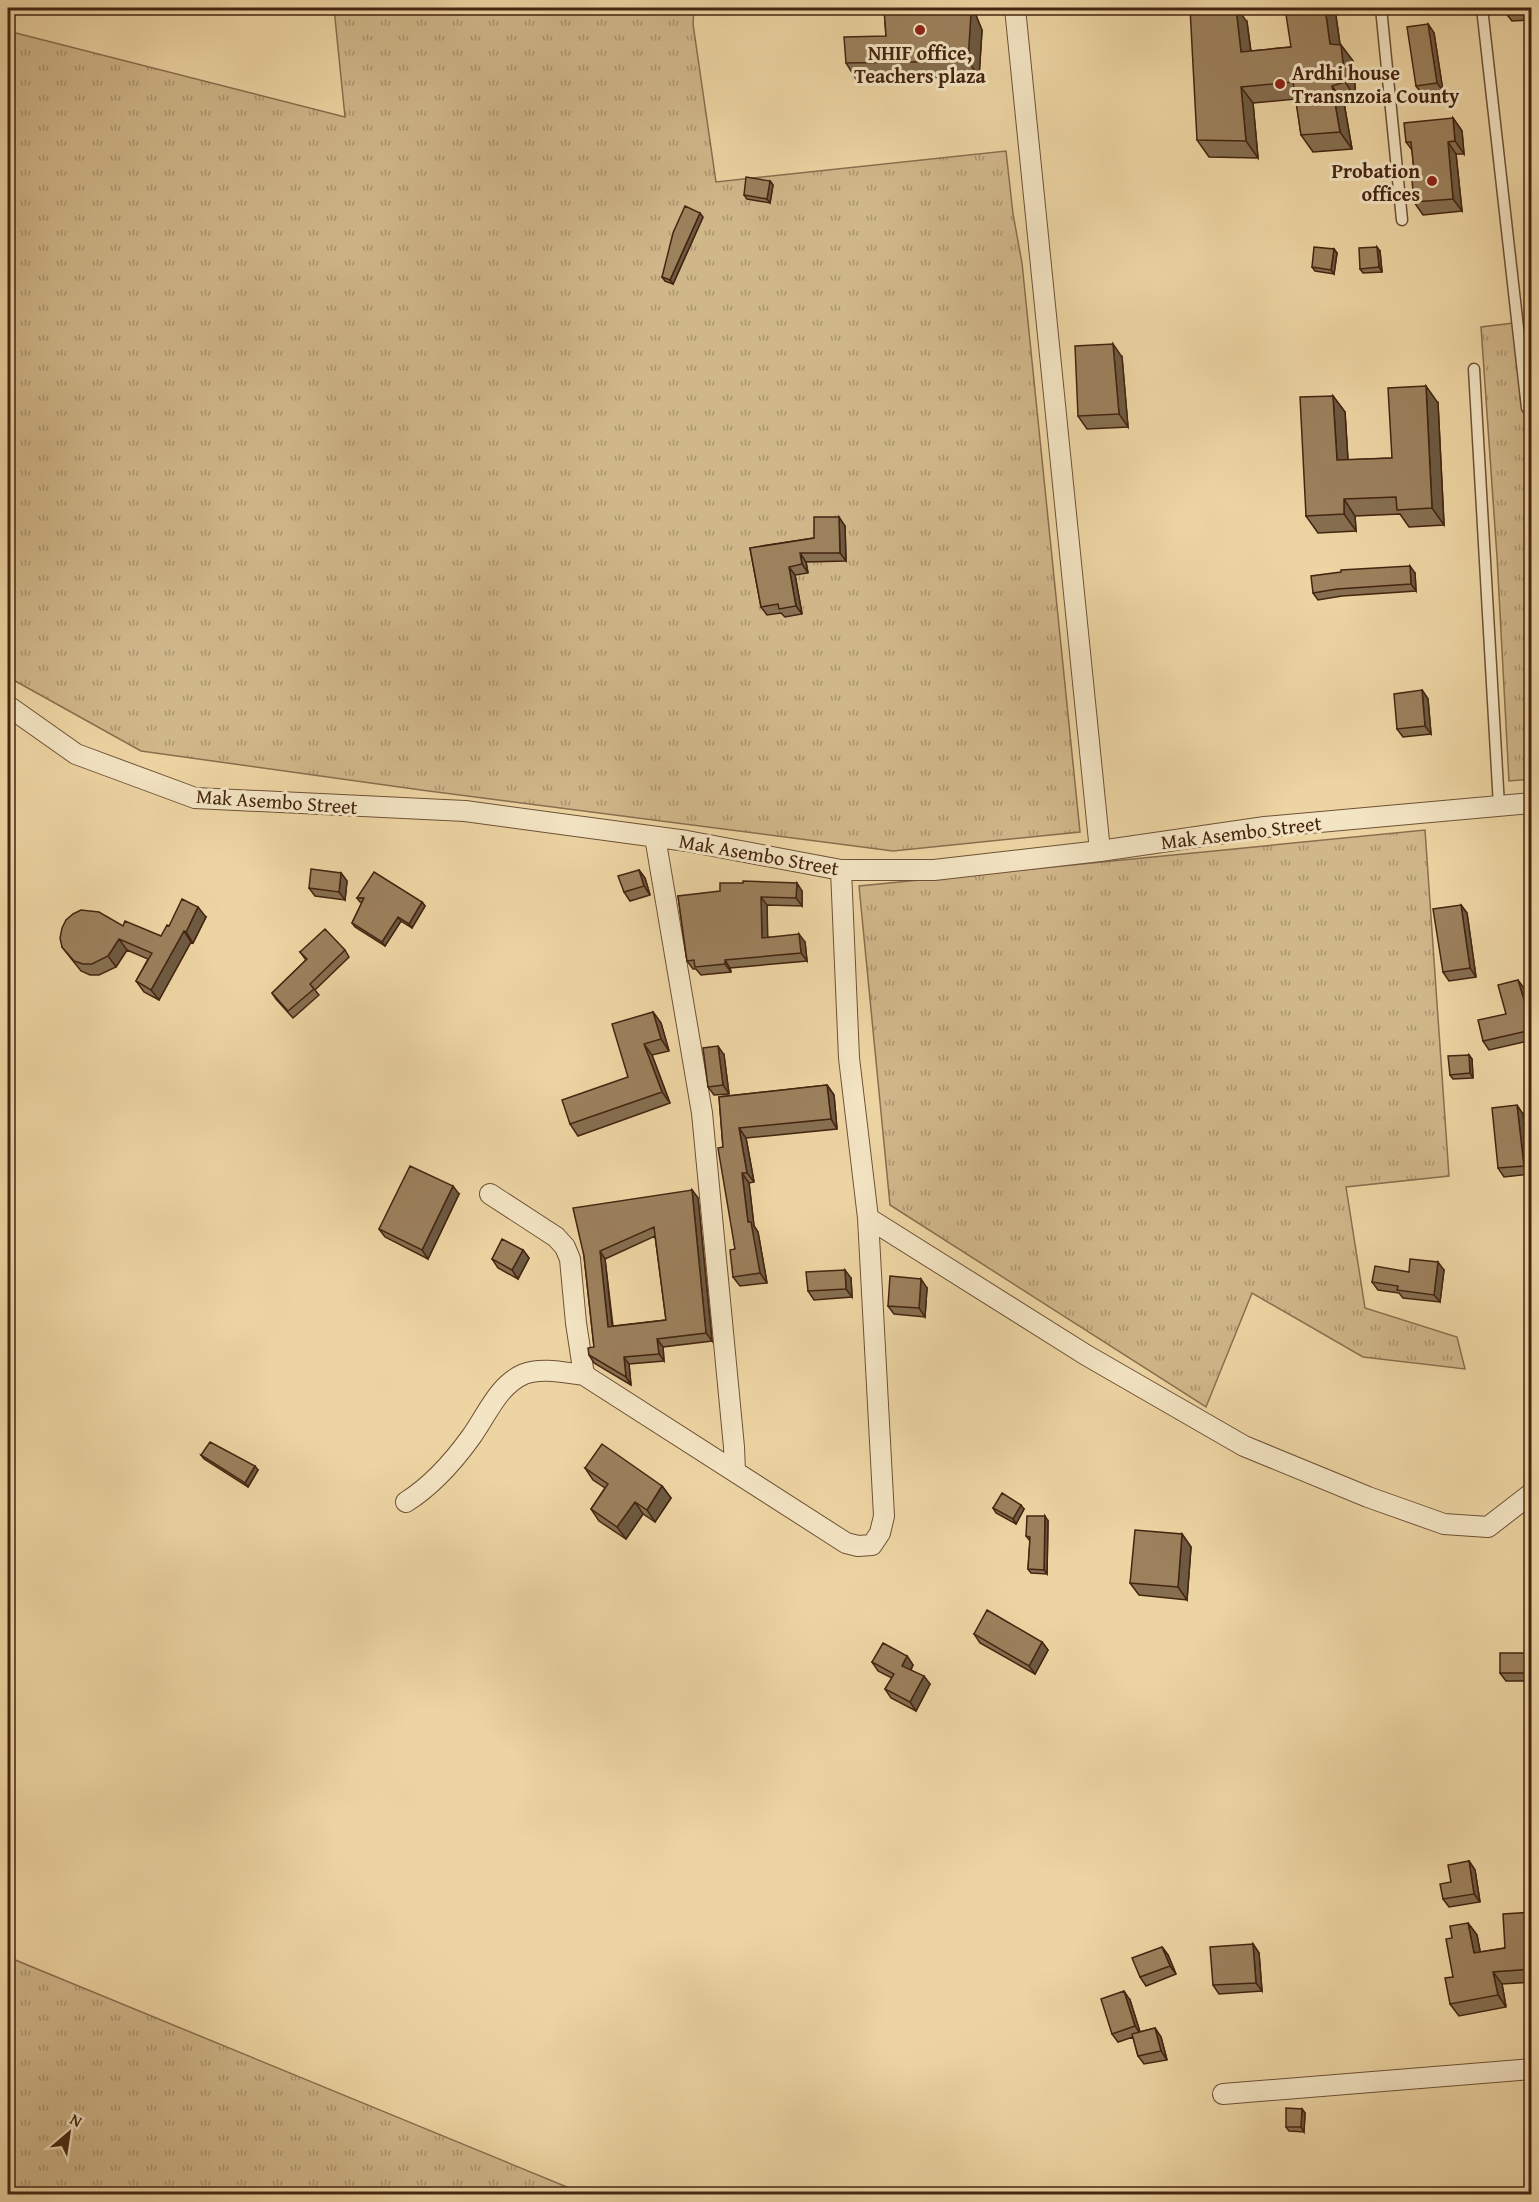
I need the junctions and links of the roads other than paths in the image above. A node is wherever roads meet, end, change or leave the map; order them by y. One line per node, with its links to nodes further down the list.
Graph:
1 (1015, 8): 11 (street)
2 (1381, 8): 4 (lane)
3 (1482, 8): 6 (lane)
4 (1402, 220)
5 (1474, 369): 9 (lane)
6 (1527, 408)
7 (8, 706): 10 (street, Mak Asembo Street)
8 (1532, 803): 9 (street, Mak Asembo Street)
9 (1499, 806): 11 (street, Mak Asembo Street)
10 (655, 837): 12 (street, Mak Asembo Street); 16 (street)
11 (1100, 851): 12 (street, Mak Asembo Street)
12 (841, 870): 14 (street)
13 (490, 1194): 15 (street)
14 (868, 1218): 16 (street); 17 (street)
15 (584, 1375): 16 (street); 18 (street)
16 (735, 1472)
17 (1532, 1493)
18 (406, 1502)
19 (1532, 2069): 20 (street)
20 (1223, 2094)

